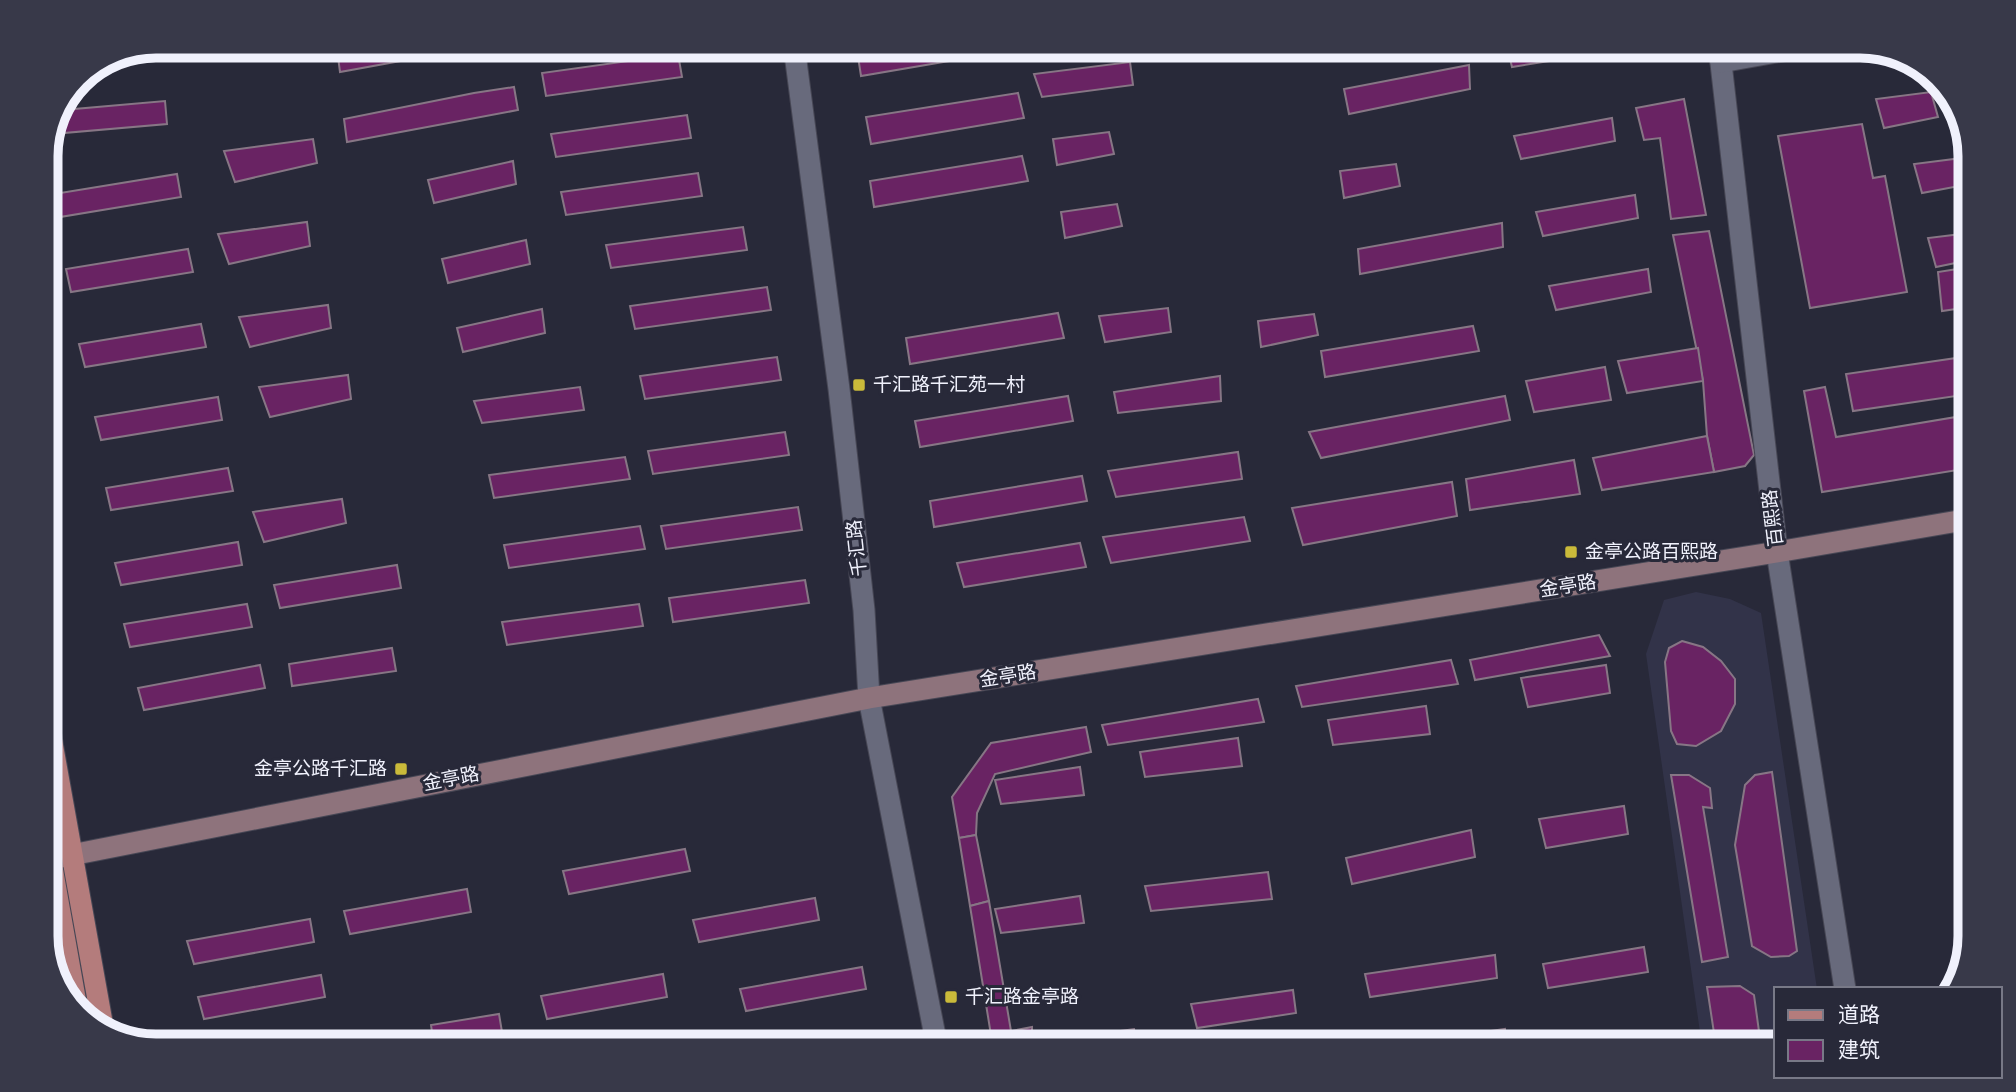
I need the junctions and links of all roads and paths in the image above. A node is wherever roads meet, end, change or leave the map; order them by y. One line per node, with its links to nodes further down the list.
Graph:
1 (796, 58): 5 (street, 千汇路)
2 (1720, 58): 4 (street, 百熙路)
3 (1958, 521): 4 (main road, 金亭路)
4 (1777, 552): 5 (main road, 金亭路); 10 (street, 百熙路)
5 (869, 698): 7 (main road, 金亭路); 13 (street, 千汇路)
6 (58, 775): 7 (main road)
7 (72, 853): 8 (main road, 金亭路); 12 (main road)
8 (58, 856)
9 (58, 911): 11 (main road)
10 (1845, 987)
11 (73, 990)
12 (101, 1018)
13 (935, 1034)

